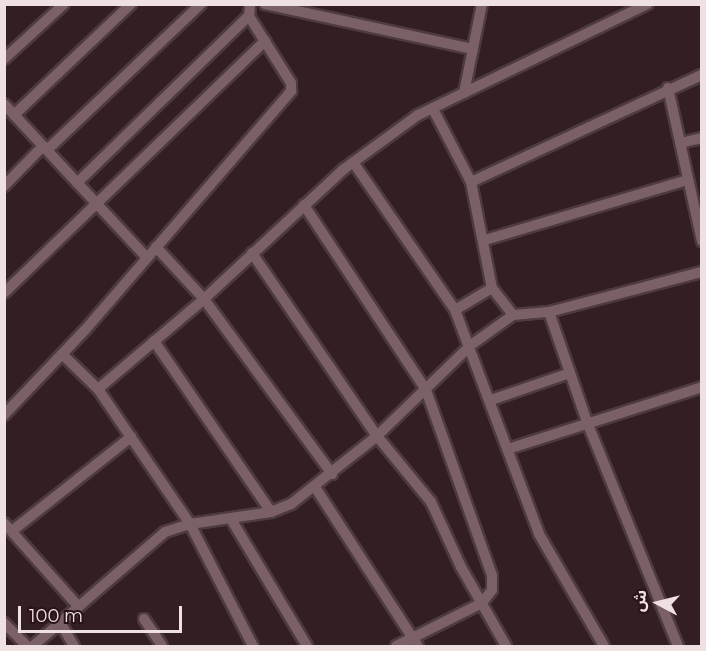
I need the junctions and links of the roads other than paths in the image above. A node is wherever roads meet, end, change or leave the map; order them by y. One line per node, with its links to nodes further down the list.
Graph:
1 (64, 4): 10 (street)
2 (131, 4): 16 (street)
3 (201, 4): 19 (street)
4 (265, 4): 9 (street)
5 (482, 4): 9 (street)
6 (648, 4): 13 (street)
7 (252, 8): 8 (street); 23 (street)
8 (265, 41): 25 (street); 29 (street)
9 (473, 49): 13 (street)
10 (4, 59)
11 (702, 75): 12 (street)
12 (668, 88): 18 (street); 22 (street)
13 (464, 93): 15 (street)
14 (4, 104): 16 (street)
15 (433, 109): 20 (street); 22 (street)
16 (14, 115): 19 (street)
17 (702, 138): 18 (street)
18 (680, 143): 21 (street)
19 (45, 148): 23 (street); 24 (street)
20 (353, 162): 26 (street); 36 (street)
21 (688, 180): 27 (street); 28 (street)
22 (471, 182): 27 (street)
23 (77, 183): 25 (street)
24 (4, 186)
25 (96, 203): 31 (street); 34 (street)
26 (304, 205): 30 (street); 45 (street)
27 (485, 240): 33 (street)
28 (702, 241)
29 (156, 247): 31 (street); 35 (street)
30 (252, 253): 35 (street); 49 (street)
31 (146, 258): 41 (street)
32 (702, 272): 37 (street)
33 (492, 288): 36 (street); 38 (street)
34 (4, 293)
35 (204, 299): 39 (street); 52 (street)
36 (455, 310): 40 (street)
37 (549, 312): 38 (street); 42 (street)
38 (513, 315): 40 (street)
39 (154, 341): 44 (street); 54 (street)
40 (471, 345): 45 (street); 46 (street)
41 (62, 354): 44 (street); 47 (street)
42 (570, 373): 46 (street); 48 (street)
43 (702, 387): 48 (street)
44 (98, 389): 50 (street)
45 (426, 390): 49 (street); 58 (street)
46 (491, 400): 51 (street)
47 (4, 415)
48 (587, 422): 51 (street); 73 (street)
49 (377, 435): 52 (street); 58 (street)
50 (130, 437): 56 (street); 57 (street)
51 (508, 449): 72 (street)
52 (332, 474): 53 (street)
53 (315, 487): 54 (street); 63 (street)
54 (271, 512): 55 (street)
55 (231, 519): 56 (street); 69 (street)
56 (190, 524): 59 (street); 68 (street)
57 (8, 527): 59 (street)
58 (482, 603): 63 (street); 71 (street)
59 (78, 606): 61 (street)
60 (144, 619): 67 (street)
61 (60, 622): 65 (street); 66 (street)
62 (4, 623): 64 (street)
63 (416, 642): 70 (street)
64 (27, 646)
65 (33, 646)
66 (74, 646)
67 (162, 646)
68 (253, 646)
69 (307, 646)
70 (396, 646)
71 (506, 646)
72 (604, 646)
73 (678, 646)

